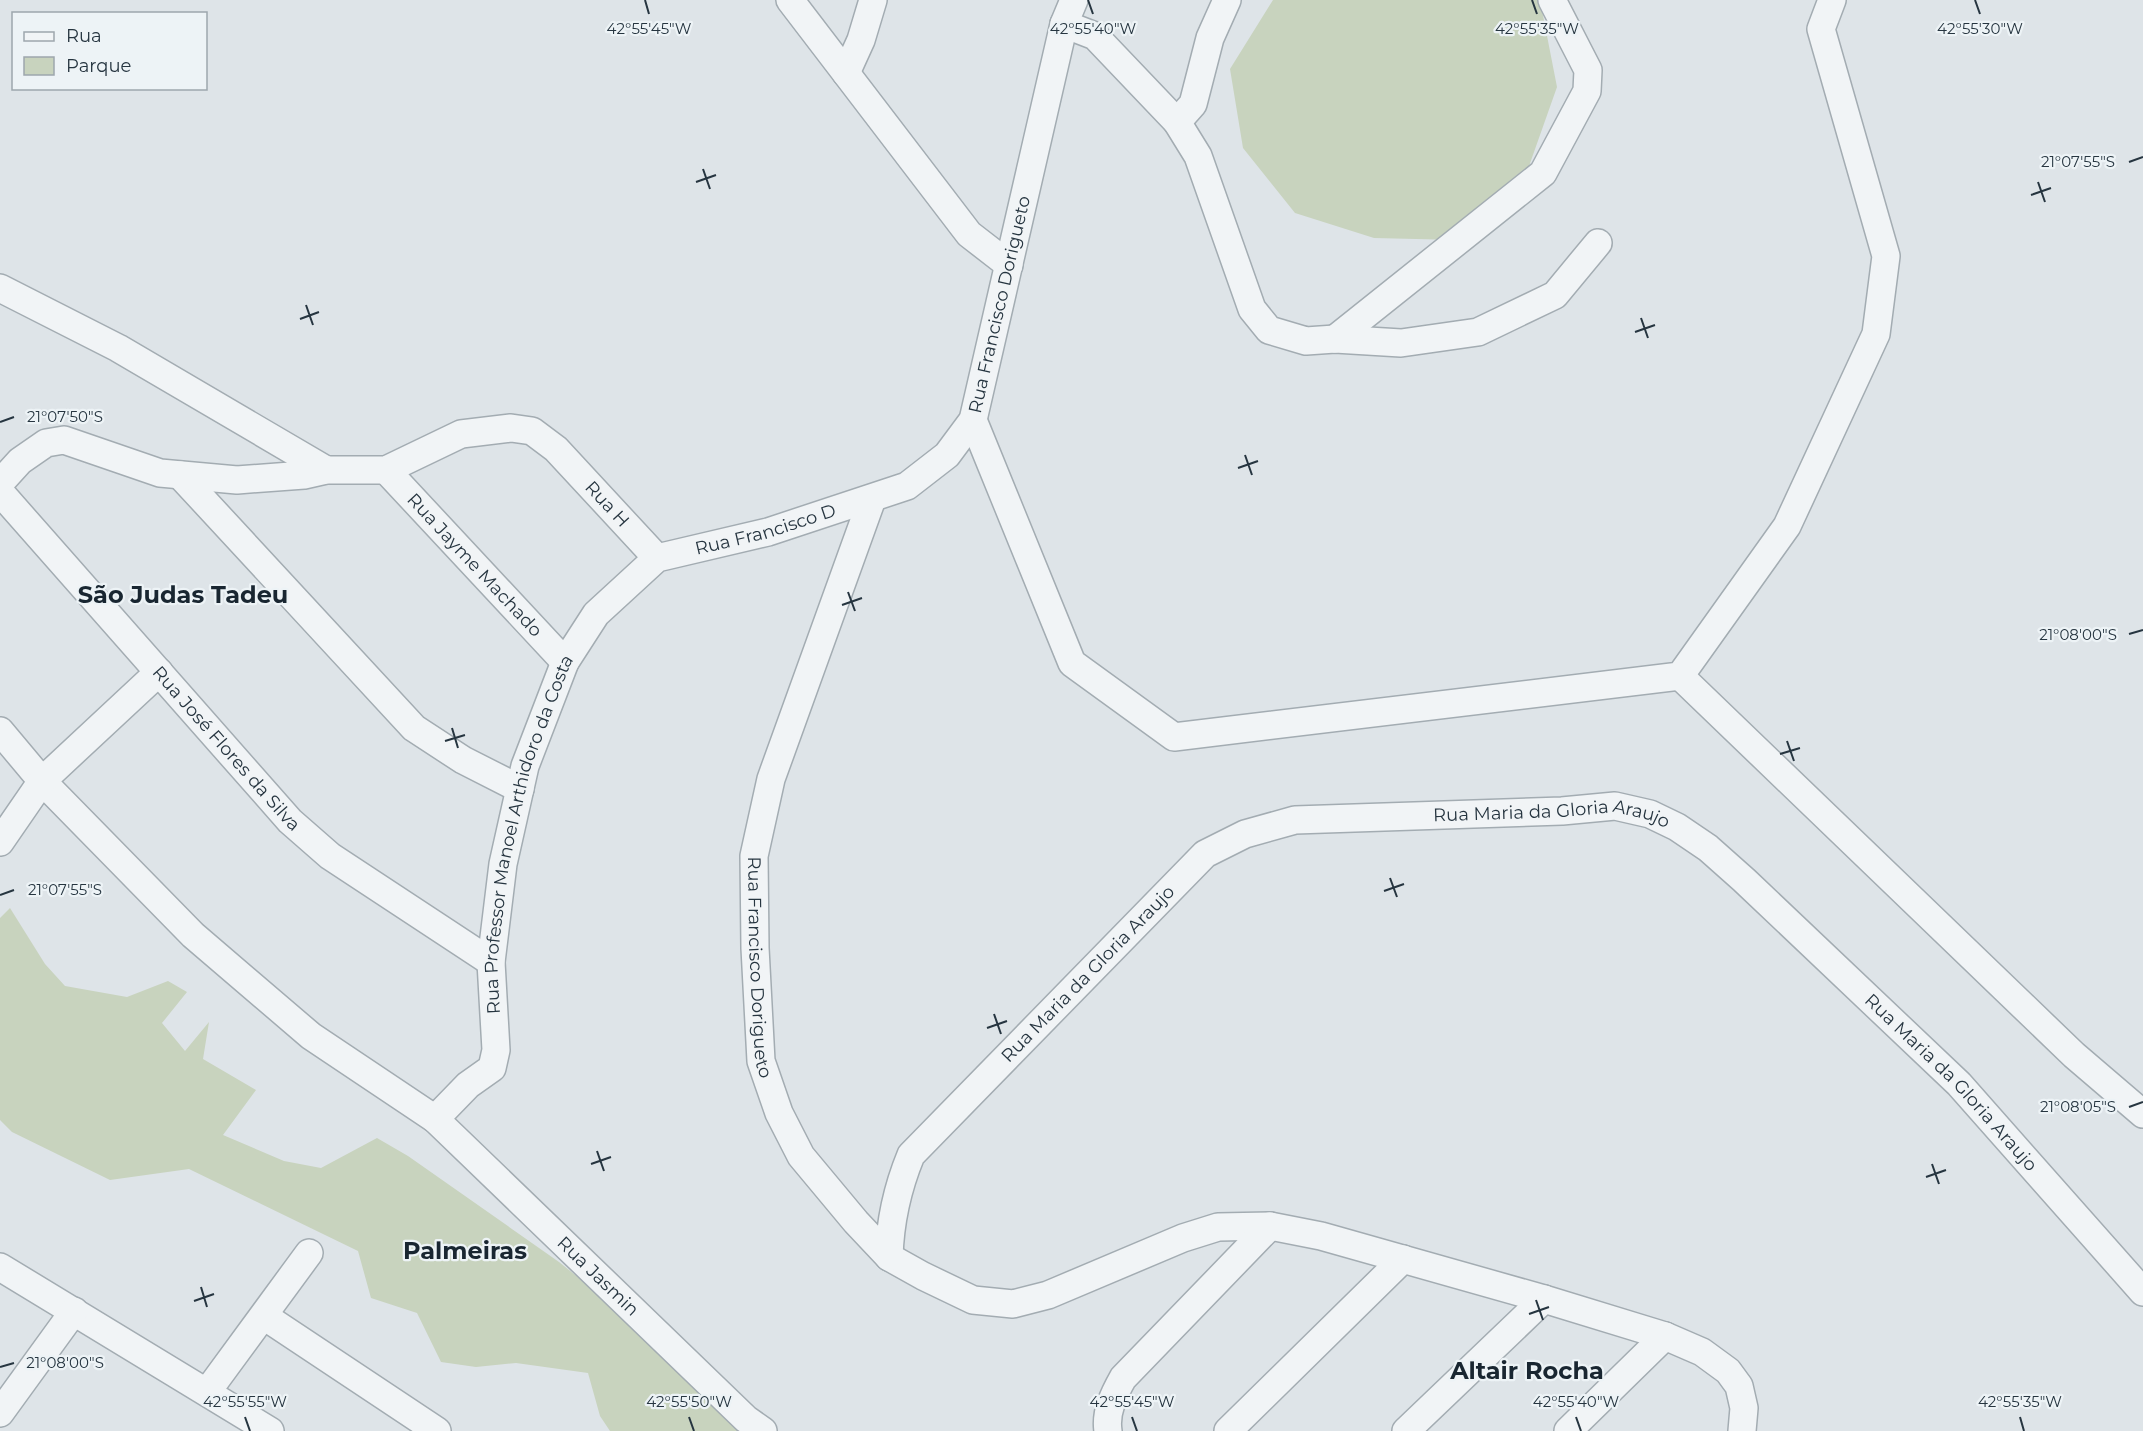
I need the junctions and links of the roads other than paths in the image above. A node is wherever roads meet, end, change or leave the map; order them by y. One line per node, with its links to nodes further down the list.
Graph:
1 (790, 0): 7 (street)
2 (873, 0): 7 (street)
3 (1227, 0): 8 (street)
4 (1552, 0): 12 (street)
5 (1832, 0): 23 (street)
6 (1069, 12): 8 (street); 10 (street, Rua Francisco Dorigueto)
7 (846, 73): 10 (street)
8 (1176, 122): 12 (street)
9 (1598, 243): 12 (street)
10 (1009, 265): 13 (street, Rua Francisco Dorigueto)
11 (0, 288): 14 (street)
12 (1335, 339)
13 (973, 420): 19 (street, Rua Francisco Dorigueto); 23 (street)
14 (326, 470): 15 (street); 16 (street)
15 (386, 470): 20 (street, Rua H); 21 (street, Rua Jayme Machado)
16 (180, 475): 17 (street); 26 (street)
17 (0, 483)
18 (0, 492): 22 (street, Rua José Flores da Silva)
19 (872, 499): 20 (street, Rua Francisco D); 33 (street, Rua Francisco Dorigueto)
20 (657, 558): 21 (street, Rua Professor Manoel Arthidoro da Costa)
21 (565, 662): 26 (street, Rua Professor Manoel Arthidoro da Costa)
22 (159, 672): 25 (street); 28 (street, Rua José Flores da Silva)
23 (1680, 676): 29 (street)
24 (0, 731): 25 (street, Rua Jasmin)
25 (42, 781): 27 (street); 30 (street, Rua Jasmin)
26 (520, 789): 28 (street, Rua Professor Manoel Arthidoro da Costa)
27 (0, 842)
28 (491, 962): 30 (street, Rua Professor Manoel Arthidoro da Costa)
29 (2143, 1114)
30 (435, 1119): 47 (street, Rua Jasmin)
31 (1270, 1226): 33 (street); 34 (street); 48 (street)
32 (309, 1252): 39 (street)
33 (889, 1257): 36 (street, Rua Maria da Gloria Araujo)
34 (1403, 1259): 37 (street); 49 (street)
35 (0, 1267): 38 (street)
36 (2143, 1293)
37 (1544, 1299): 40 (street); 50 (street)
38 (74, 1311): 41 (street); 42 (street)
39 (264, 1316): 41 (street); 46 (street)
40 (1665, 1336): 44 (street); 51 (street)
41 (207, 1392): 43 (street)
42 (0, 1413)
43 (241, 1424): 45 (street)
44 (1740, 1429)
45 (270, 1431)
46 (437, 1431)
47 (763, 1431)
48 (1108, 1431)
49 (1228, 1431)
50 (1406, 1431)
51 (1568, 1431)

